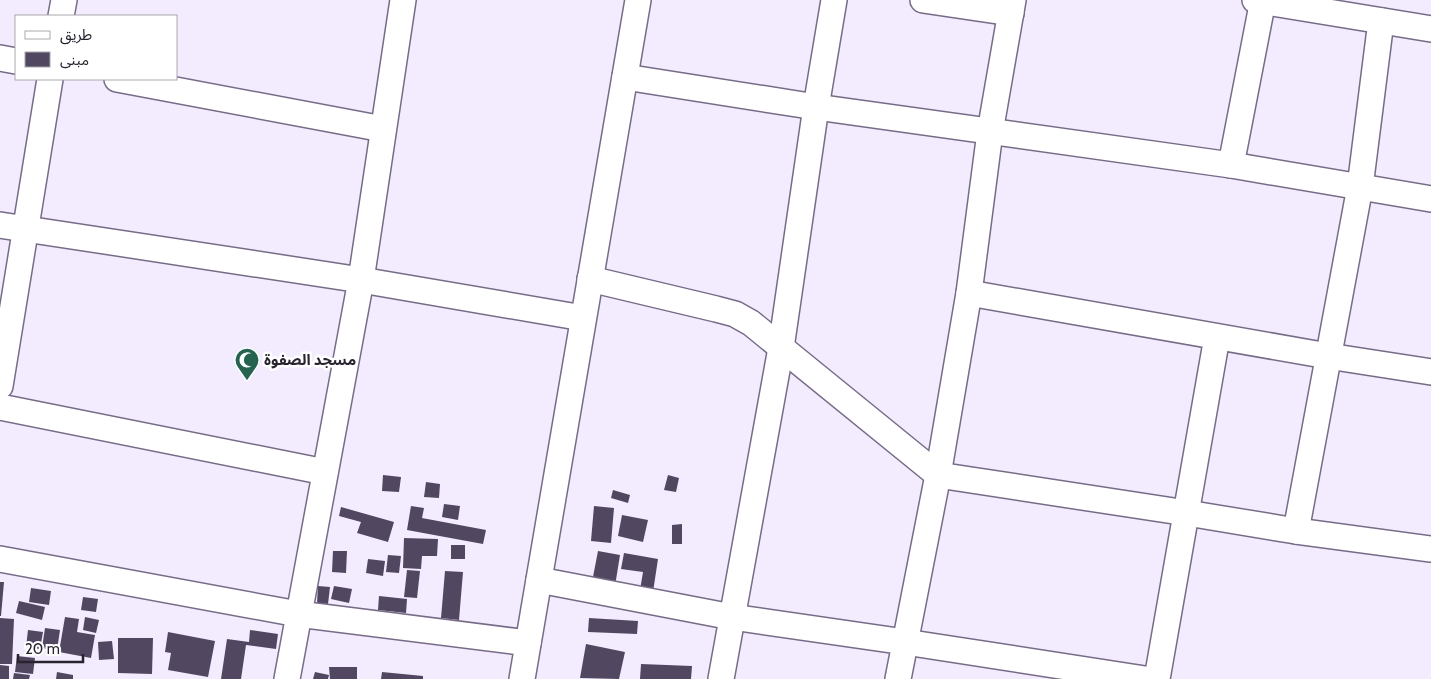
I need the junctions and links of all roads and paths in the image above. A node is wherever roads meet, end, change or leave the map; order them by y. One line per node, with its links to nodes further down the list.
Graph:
1 (64, 0): 8 (street)
2 (404, 0): 17 (street)
3 (638, 0): 13 (street)
4 (834, 0): 16 (street)
5 (923, 0): 7 (street)
6 (1260, 0): 9 (street); 19 (street)
7 (1012, 6): 18 (street)
8 (61, 15)
9 (1381, 21): 10 (street); 20 (street)
10 (1431, 29)
11 (0, 58): 12 (street)
12 (15, 61)
13 (625, 77): 16 (street); 24 (street)
14 (50, 80): 23 (street)
15 (122, 80): 17 (street)
16 (816, 107): 18 (street); 29 (street)
17 (383, 129): 25 (street)
18 (990, 132): 19 (street); 26 (street)
19 (1231, 165): 20 (street)
20 (1360, 187): 21 (street); 30 (street)
21 (1431, 199)
22 (0, 225): 23 (street)
23 (26, 229): 25 (street); 32 (street)
24 (590, 279): 27 (street); 29 (street)
25 (360, 280): 27 (street); 34 (street)
26 (970, 293): 28 (street); 35 (street)
27 (584, 318): 40 (street)
28 (1217, 337): 30 (street); 36 (street)
29 (780, 348): 35 (street); 42 (street)
30 (1328, 356): 31 (street); 37 (street)
31 (1431, 372)
32 (0, 386)
33 (0, 406): 34 (street)
34 (325, 472): 41 (street)
35 (938, 475): 36 (street); 43 (street)
36 (1187, 513): 37 (street); 50 (street)
37 (1296, 531): 38 (street)
38 (1431, 549)
39 (0, 559): 41 (street)
40 (539, 580): 42 (street); 44 (street)
41 (298, 614): 44 (street); 45 (street)
42 (732, 618): 43 (street); 47 (street)
43 (905, 642): 48 (street); 49 (street)
44 (528, 643): 46 (street)
45 (287, 679)
46 (522, 679)
47 (721, 679)
48 (898, 679)
49 (1145, 679)
50 (1157, 679)

